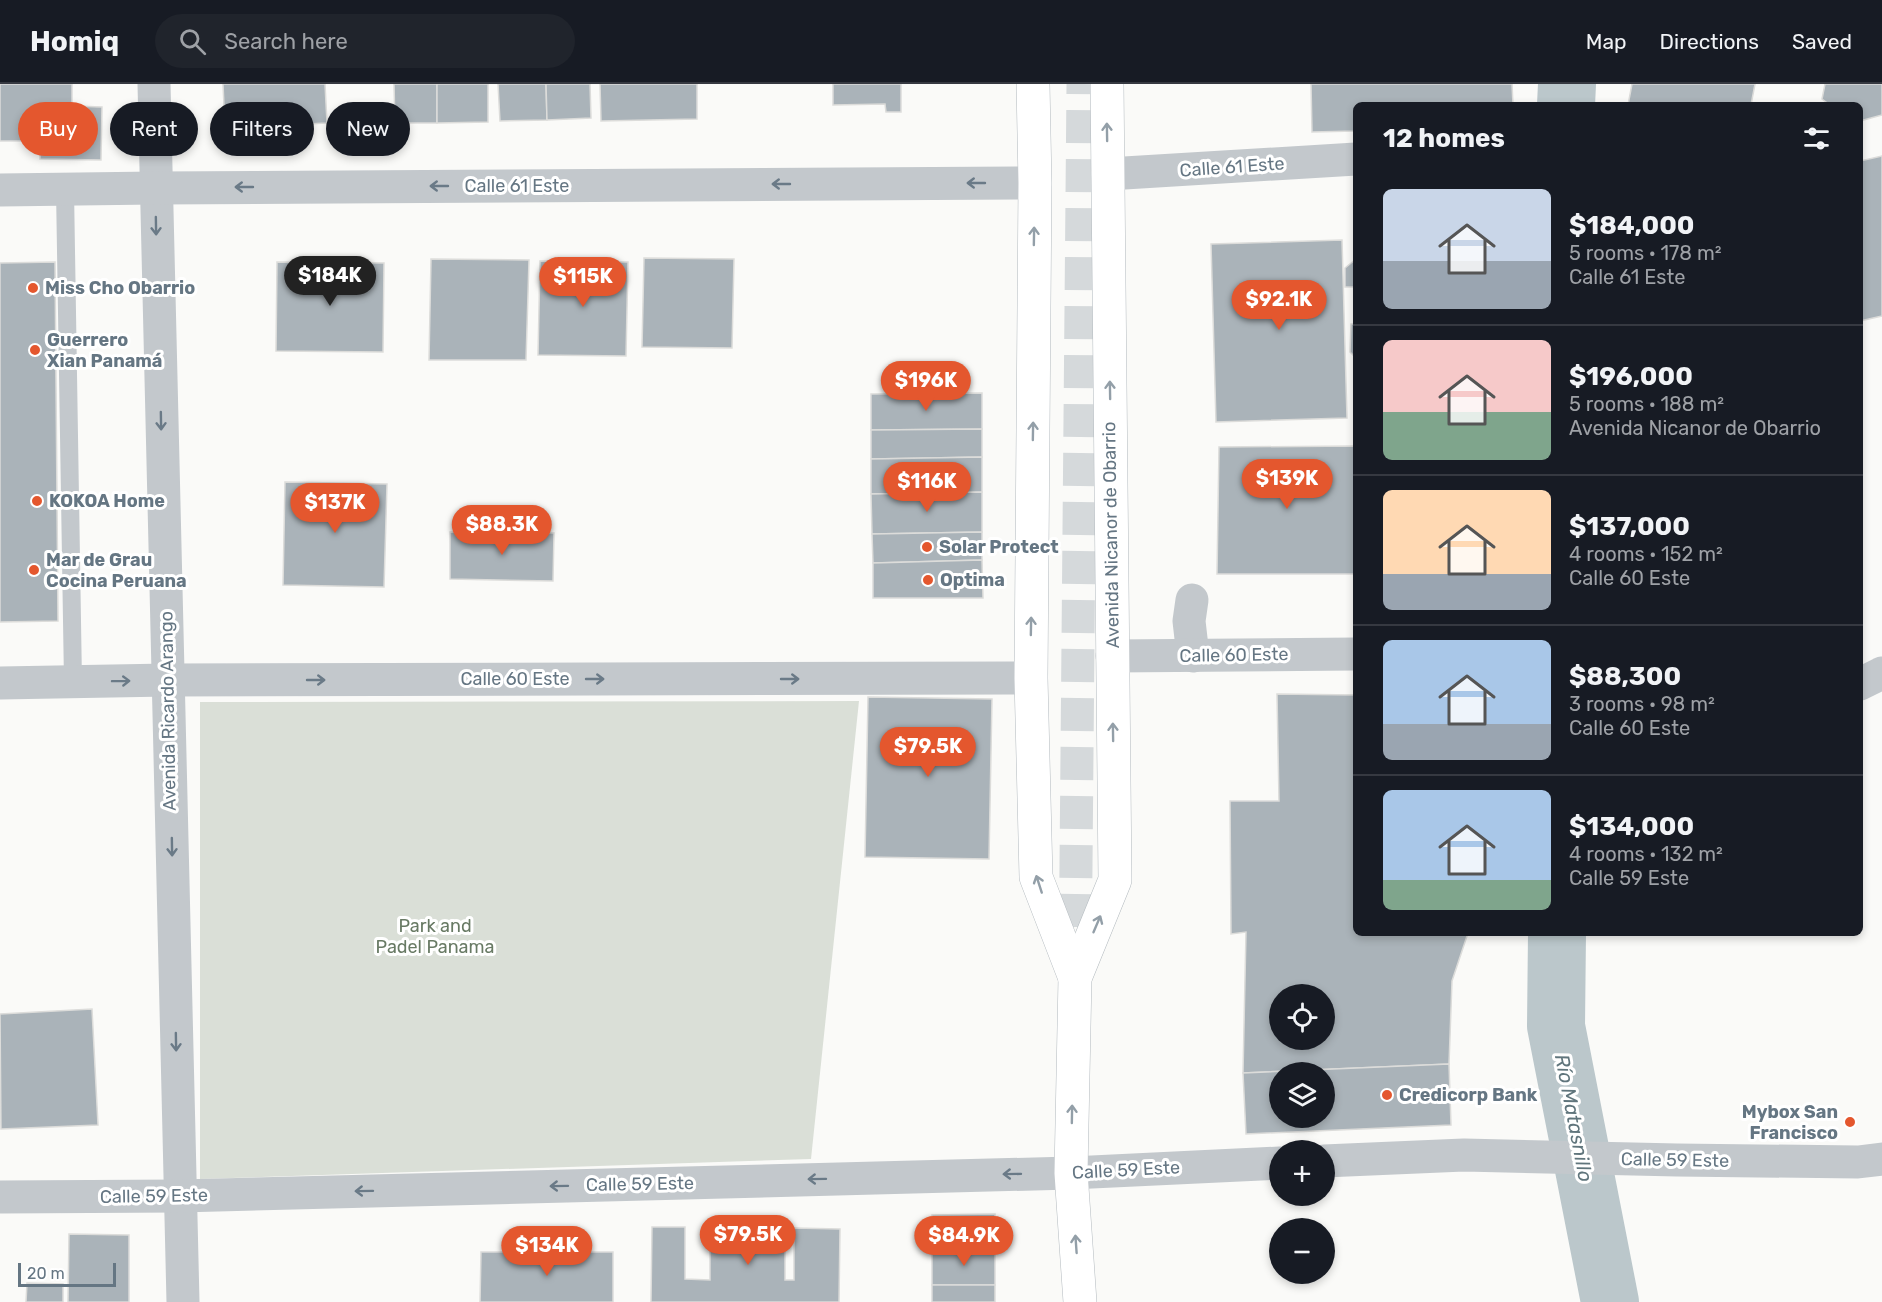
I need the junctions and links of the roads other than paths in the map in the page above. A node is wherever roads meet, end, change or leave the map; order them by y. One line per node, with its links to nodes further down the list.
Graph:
1 (154, 84): 7 (street, Avenida Ricardo Arango)
2 (1033, 84): 6 (street, Avenida Nicanor de Obarrio)
3 (1107, 84): 5 (street, Avenida Nicanor de Obarrio, one-way to 3)
4 (1353, 159): 5 (street, Calle 61 Este)
5 (1108, 174): 12 (street, Avenida Nicanor de Obarrio, one-way to 5)
6 (1035, 183): 7 (street, Calle 61 Este, one-way to 7); 15 (street, Avenida Nicanor de Obarrio, one-way to 6)
7 (156, 188): 8 (street, Calle 61 Este); 16 (street, Avenida Ricardo Arango, one-way to 16)
8 (65, 189): 9 (street, Calle 61 Este); 17 (lane)
9 (0, 190)
10 (1192, 600): 13 (street)
11 (1353, 654): 13 (street, Calle 60 Este)
12 (1112, 656): 13 (street, Calle 60 Este); 20 (street, Avenida Nicanor de Obarrio, one-way to 12)
13 (1193, 656)
14 (1882, 673): 18 (street)
15 (1030, 678): 16 (street, Calle 60 Este, one-way to 15); 20 (street, Avenida Nicanor de Obarrio, one-way to 15)
16 (168, 680): 17 (street, Calle 60 Este, one-way to 16); 25 (street, Avenida Ricardo Arango, one-way to 25)
17 (73, 682): 19 (street, Calle 60 Este)
18 (1863, 682)
19 (0, 684)
20 (1075, 978): 24 (street, Avenida Nicanor de Obarrio, one-way to 20)
21 (1882, 1159): 22 (street, Calle 59 Este)
22 (1335, 1161)
23 (1269, 1164): 24 (street, Calle 59 Este)
24 (1071, 1173): 25 (street, Calle 59 Este, one-way to 25); 28 (street, Avenida Nicanor de Obarrio, one-way to 24)
25 (180, 1196): 26 (street, Calle 59 Este); 27 (street, Avenida Ricardo Arango)
26 (0, 1197)
27 (183, 1302)
28 (1080, 1302)

